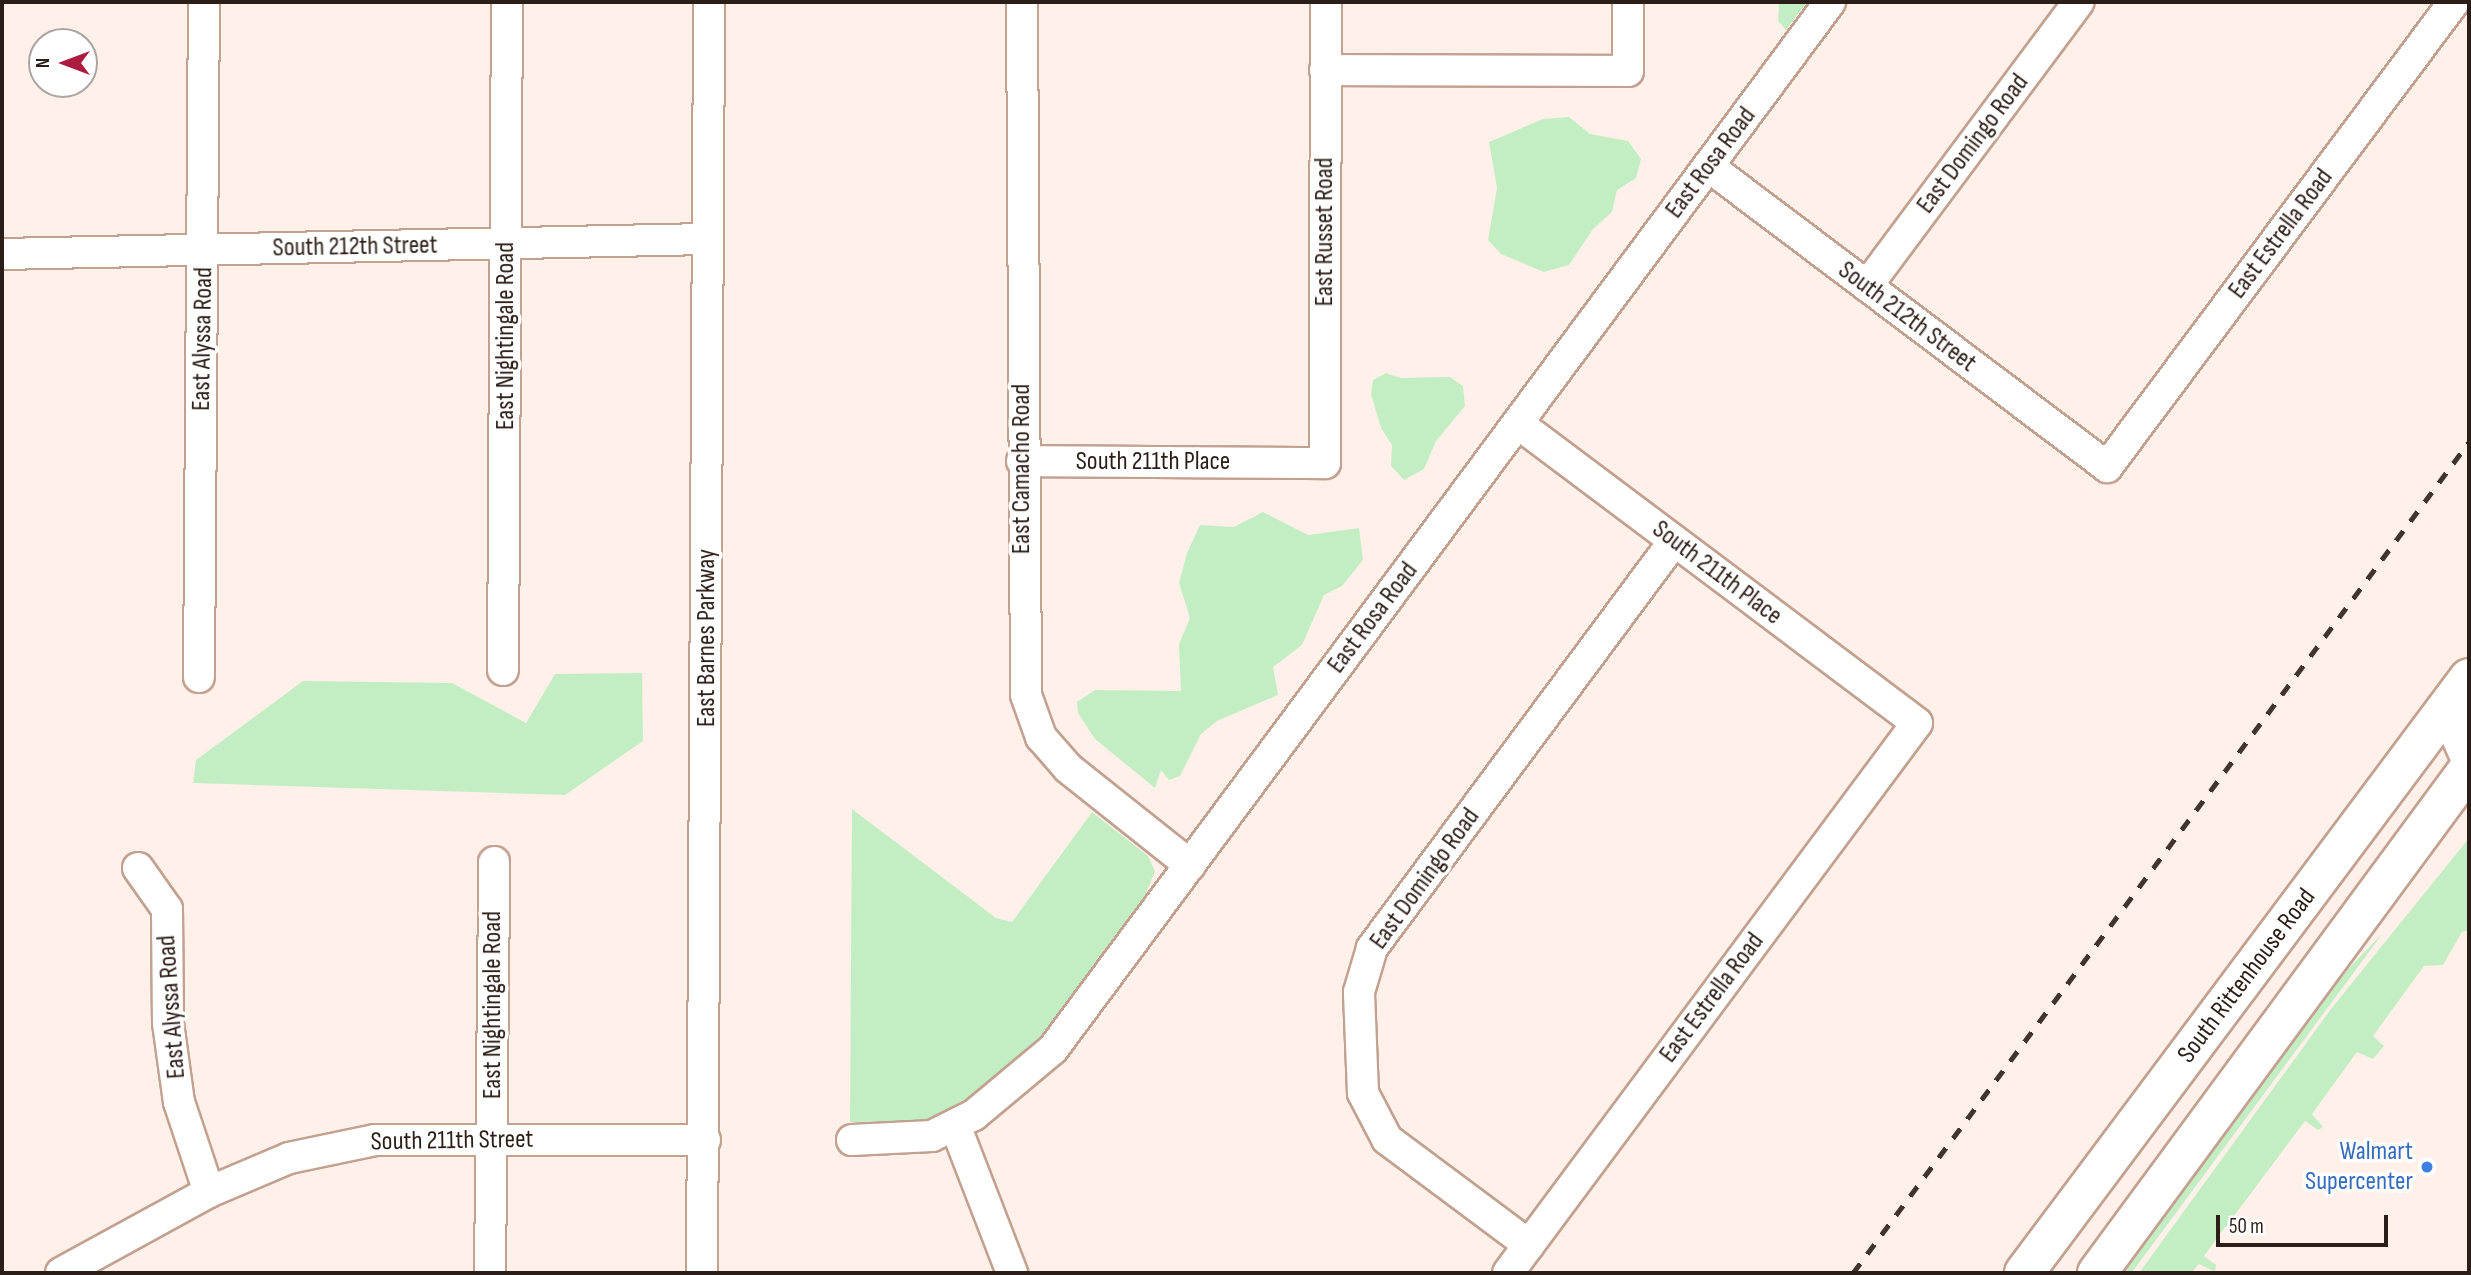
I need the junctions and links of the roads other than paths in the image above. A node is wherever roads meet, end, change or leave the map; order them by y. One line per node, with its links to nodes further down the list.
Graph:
1 (204, 2): 14 (street, East Alyssa Road)
2 (507, 2): 13 (street, East Nightingale Road)
3 (709, 2): 12 (street, East Barnes Parkway)
4 (1022, 2): 18 (street, East Camacho Road)
5 (1326, 2): 10 (street, East Russet Road)
6 (1628, 2): 10 (street)
7 (1830, 2): 11 (street, East Rosa Road)
8 (2079, 2): 16 (street, East Domingo Road)
9 (2455, 2): 20 (street, East Estrella Road)
10 (1325, 70): 19 (street, East Russet Road)
11 (1708, 166): 16 (street, South 212th Street); 17 (street, East Rosa Road)
12 (708, 239): 13 (street, South 212th Street); 34 (street, East Barnes Parkway)
13 (506, 244): 14 (street, South 212th Street); 22 (street, East Nightingale Road)
14 (203, 250): 15 (street, South 212th Street); 23 (street, East Alyssa Road)
15 (2, 254)
16 (1867, 286): 20 (street, South 212th Street)
17 (1518, 423): 21 (street, South 211th Place); 30 (street, East Rosa Road)
18 (1022, 461): 19 (street, South 211th Place); 30 (street, East Camacho Road)
19 (1325, 463)
20 (2107, 467)
21 (1674, 541): 26 (street, South 211th Place); 37 (street, East Domingo Road)
22 (503, 670)
23 (199, 677)
24 (2469, 678): 43 (main road, South Rittenhouse Road)
25 (2469, 715): 27 (main road)
26 (1917, 723): 37 (street, East Estrella Road)
27 (2469, 755)
28 (2469, 768): 44 (main road, South Rittenhouse Road)
29 (494, 862): 33 (street, East Nightingale Road)
30 (1190, 864): 32 (street, East Rosa Road)
31 (138, 868): 36 (street, East Alyssa Road)
32 (955, 1125): 35 (street, East Rosa Road); 41 (street)
33 (493, 1139): 34 (street, South 211th Street); 36 (street, South 211th Street); 39 (street, East Nightingale Road)
34 (705, 1140): 40 (street, East Barnes Parkway)
35 (852, 1140)
36 (209, 1192): 38 (street, South 211th Street)
37 (1529, 1245): 42 (street, East Estrella Road)
38 (61, 1273)
39 (490, 1273)
40 (702, 1273)
41 (1012, 1273)
42 (1508, 1273)
43 (2024, 1273)
44 (2096, 1273)

